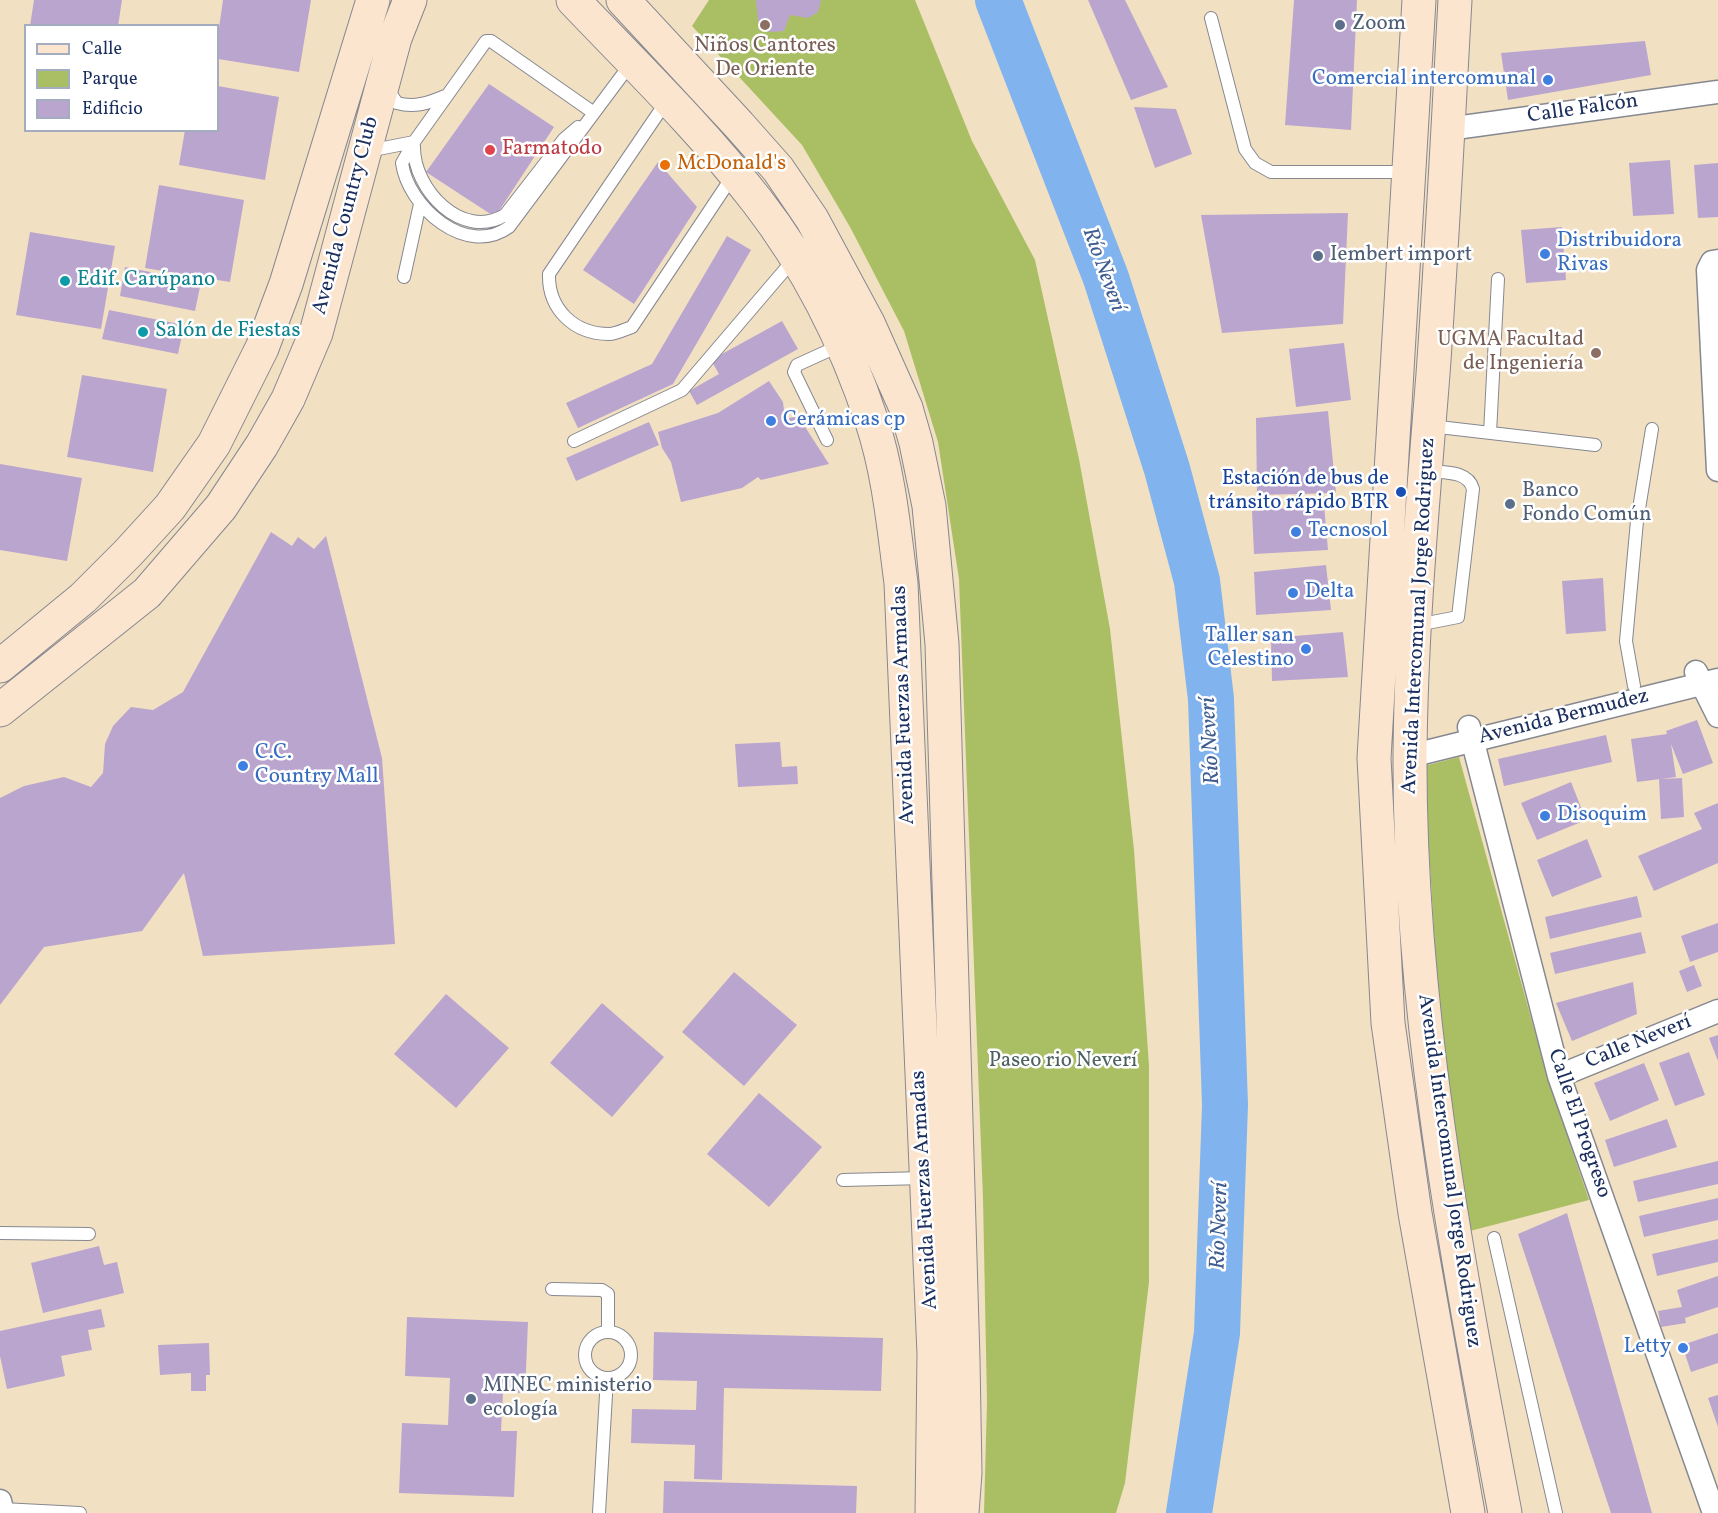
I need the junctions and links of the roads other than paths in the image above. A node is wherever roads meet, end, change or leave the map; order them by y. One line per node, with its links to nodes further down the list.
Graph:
1 (373, 0): 35 (street, Avenida Country Club)
2 (410, 0): 9 (street, Avenida Country Club)
3 (573, 0): 8 (street, Avenida Fuerzas Armadas)
4 (623, 0): 57 (street, Avenida Fuerzas Armadas)
5 (1419, 0): 17 (street, Avenida Intercomunal Jorge Rodriguez)
6 (1455, 0): 14 (street, Avenida Intercomunal Jorge Rodriguez)
7 (1211, 18): 17 (lane)
8 (633, 61): 12 (street, Avenida Fuerzas Armadas); 13 (lane)
9 (385, 72): 11 (lane); 16 (street, Avenida Country Club)
10 (1718, 92): 14 (street, Calle Falcón)
11 (446, 96): 13 (lane); 15 (lane)
12 (669, 98): 18 (street, Avenida Fuerzas Armadas); 18 (lane)
13 (594, 113): 15 (lane); 19 (lane)
14 (1448, 129): 26 (street, Avenida Intercomunal Jorge Rodriguez)
15 (414, 142): 16 (lane); 19 (lane)
16 (364, 152): 38 (street, Avenida Country Club)
17 (1409, 172): 58 (street, Avenida Intercomunal Jorge Rodriguez)
18 (734, 174): 20 (street, Avenida Fuerzas Armadas)
19 (420, 204): 22 (lane)
20 (795, 258): 24 (street, Avenida Fuerzas Armadas); 30 (lane)
21 (1718, 261): 25 (street)
22 (404, 277)
23 (1498, 279): 28 (lane)
24 (842, 344): 29 (lane); 44 (street, Avenida Fuerzas Armadas)
25 (1715, 371): 32 (street)
26 (1429, 426): 28 (lane); 33 (street, Avenida Intercomunal Jorge Rodriguez)
27 (1652, 429): 37 (lane)
28 (1490, 433): 31 (lane)
29 (827, 440)
30 (574, 441)
31 (1595, 445)
32 (1718, 470)
33 (1425, 471): 34 (street, Avenida Intercomunal Jorge Rodriguez); 34 (lane)
34 (1415, 625): 41 (street, Avenida Intercomunal Jorge Rodriguez)
35 (0, 666)
36 (1709, 675): 37 (street, Avenida Bermudez); 39 (street); 40 (street, Avenida Bermudez)
37 (1634, 686): 40 (street, Avenida Bermudez)
38 (0, 710)
39 (1718, 716)
40 (1471, 734): 41 (street, Avenida Bermudez); 43 (street, Calle El Progreso)
41 (1410, 749): 59 (street, Avenida Intercomunal Jorge Rodriguez)
42 (1718, 1011): 43 (street, Calle Neverí)
43 (1559, 1076): 53 (street, Calle El Progreso)
44 (925, 1178): 45 (lane); 56 (street, Avenida Fuerzas Armadas)
45 (843, 1180)
46 (0, 1233): 47 (lane)
47 (89, 1234)
48 (1494, 1238): 60 (lane)
49 (552, 1288): 50 (lane)
50 (608, 1332): 51 (lane); 51 (lane)
51 (607, 1378): 55 (lane)
52 (1, 1508): 54 (lane)
53 (1715, 1511)
54 (80, 1513)
55 (598, 1513)
56 (932, 1513)
57 (962, 1513)
58 (1468, 1513)
59 (1505, 1513)
60 (1556, 1513)

